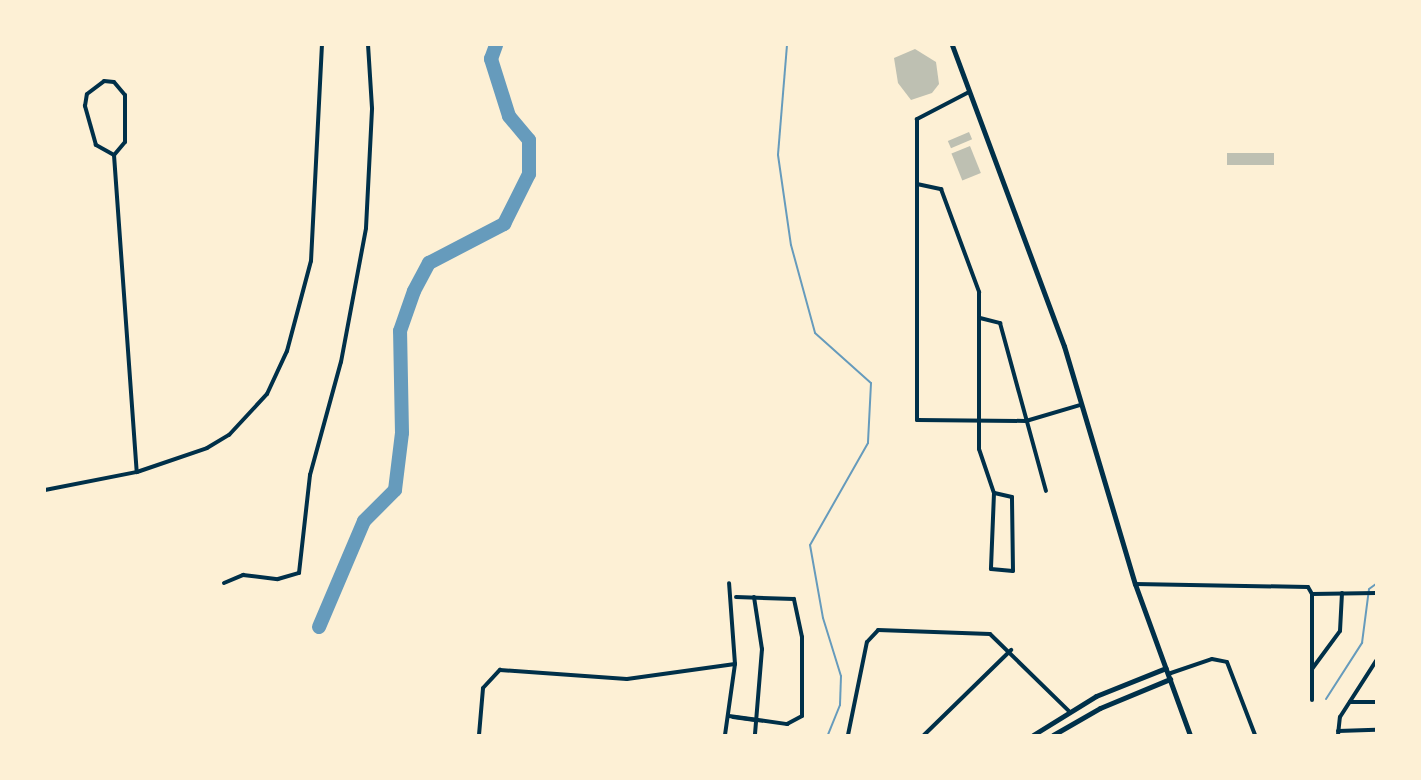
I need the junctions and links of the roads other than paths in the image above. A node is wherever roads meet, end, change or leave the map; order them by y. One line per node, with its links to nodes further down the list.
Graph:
1 (322, 45): 11 (street)
2 (368, 45): 15 (street)
3 (952, 45): 4 (main road)
4 (970, 92): 6 (street); 8 (main road)
5 (114, 154): 5 (street); 11 (street)
6 (917, 184): 7 (street); 9 (street)
7 (980, 318): 9 (street); 10 (street)
8 (1080, 405): 10 (street); 17 (main road)
9 (979, 421): 10 (street); 14 (street)
10 (1026, 421): 13 (street)
11 (137, 472): 12 (street)
12 (45, 490)
13 (1046, 491)
14 (994, 493): 14 (street)
15 (224, 583)
16 (729, 583): 25 (street)
17 (1135, 584): 20 (street); 27 (main road)
18 (1342, 593): 19 (street); 20 (street); 26 (street)
19 (1376, 593)
20 (1312, 594): 26 (street)
21 (736, 597): 22 (street)
22 (754, 597): 33 (street); 33 (street)
23 (1011, 650): 31 (street); 39 (street); 40 (street)
24 (1376, 661): 29 (street)
25 (735, 664): 32 (street); 36 (street)
26 (1312, 669): 28 (street)
27 (1168, 673): 31 (main road); 42 (main road); 43 (main road); 44 (street)
28 (1312, 700)
29 (1350, 702): 30 (street); 35 (street)
30 (1376, 702)
31 (1069, 711): 41 (main road)
32 (729, 716): 33 (street); 37 (street)
33 (758, 720): 38 (street)
34 (1376, 730): 35 (street)
35 (1338, 733)
36 (479, 735)
37 (725, 735)
38 (755, 735)
39 (848, 735)
40 (924, 735)
41 (1033, 735)
42 (1053, 735)
43 (1190, 735)
44 (1255, 735)

